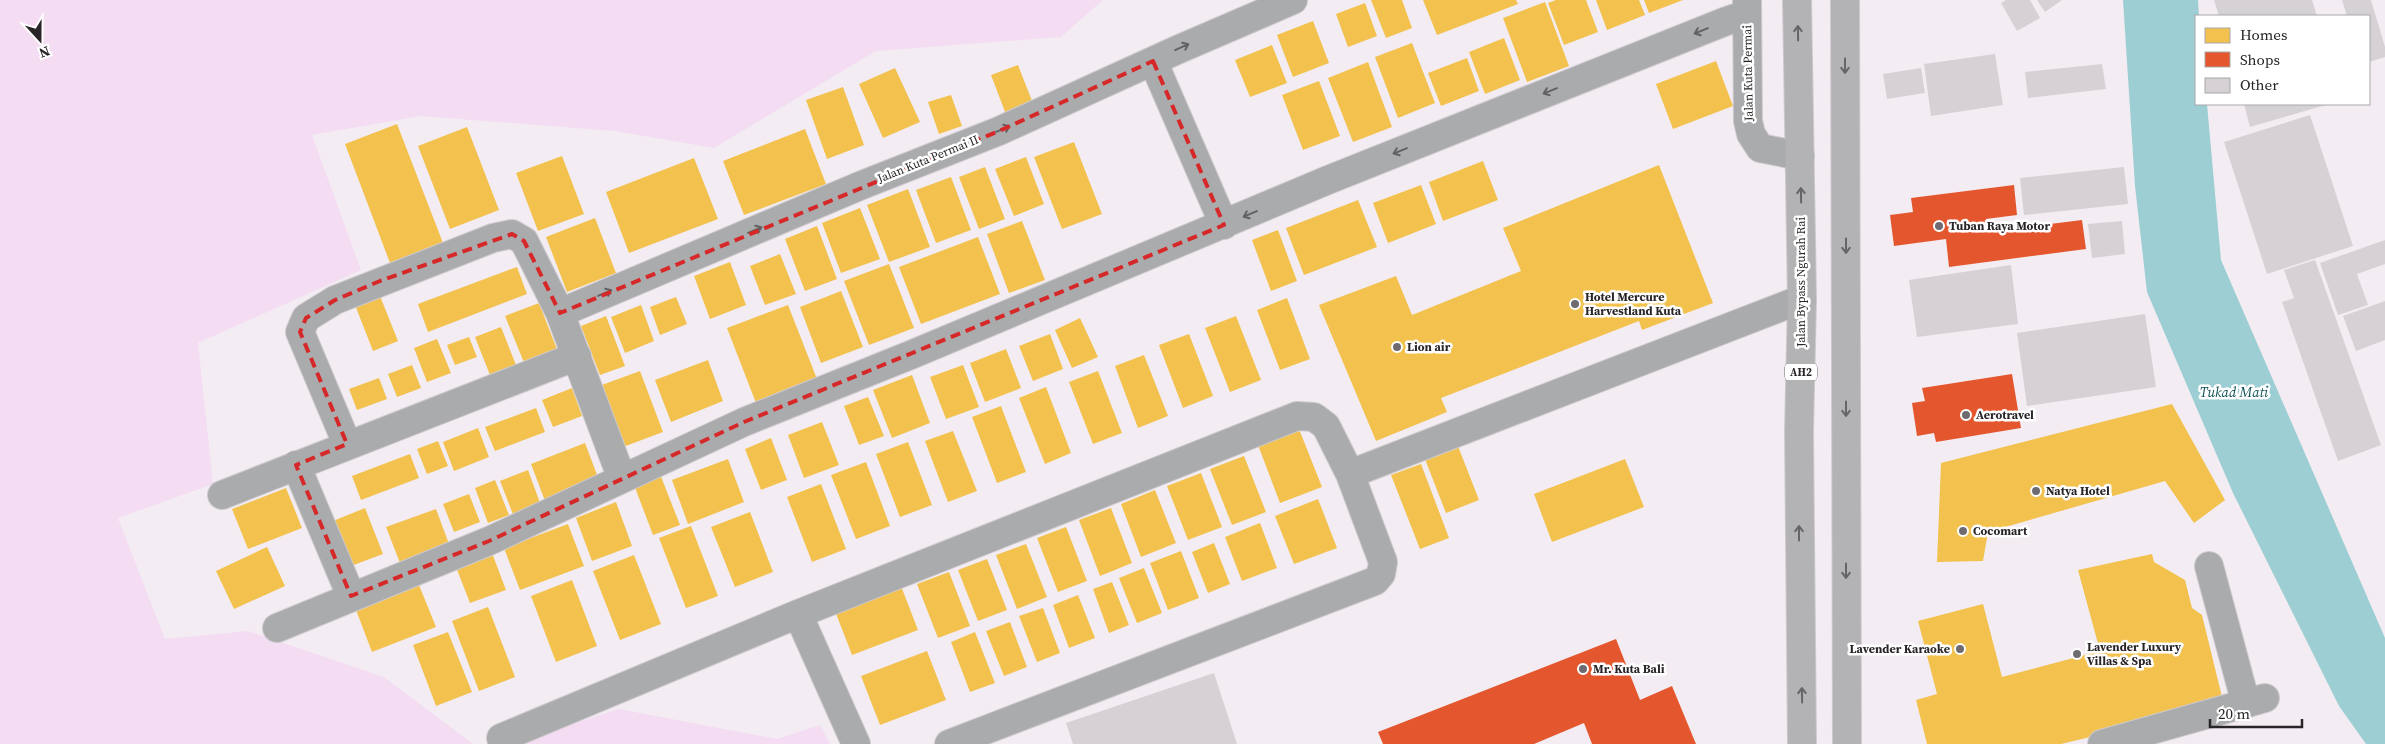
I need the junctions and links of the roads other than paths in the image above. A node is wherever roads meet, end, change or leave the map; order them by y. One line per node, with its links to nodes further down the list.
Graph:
1 (1293, 0): 5 (street, Jalan Kuta Permai II, one-way to 1)
2 (1797, 0): 6 (highway, Jalan Bypass Ngurah Rai / AH2, one-way to 2)
3 (1845, 0): 24 (highway, one-way to 24)
4 (1747, 7): 6 (street, Jalan Kuta Permai); 7 (street, one-way to 7)
5 (1154, 61): 7 (street); 9 (street, Jalan Kuta Permai II, one-way to 5)
6 (1800, 156): 8 (highway, Jalan Bypass Ngurah Rai / AH2, one-way to 6)
7 (1224, 224): 14 (street)
8 (1802, 299): 13 (street); 23 (highway, Jalan Bypass Ngurah Rai / AH2, one-way to 8)
9 (560, 312): 10 (street); 11 (street)
10 (577, 356): 11 (street); 14 (street)
11 (347, 444): 12 (street)
12 (296, 465): 15 (street); 17 (street)
13 (1350, 474): 18 (street); 22 (street)
14 (622, 479): 17 (street)
15 (222, 495)
16 (2209, 566): 25 (street)
17 (351, 596): 19 (street)
18 (798, 614): 20 (street); 21 (street)
19 (277, 628)
20 (501, 738)
21 (856, 744)
22 (949, 744)
23 (1802, 744)
24 (1847, 744)
25 (2102, 744)

